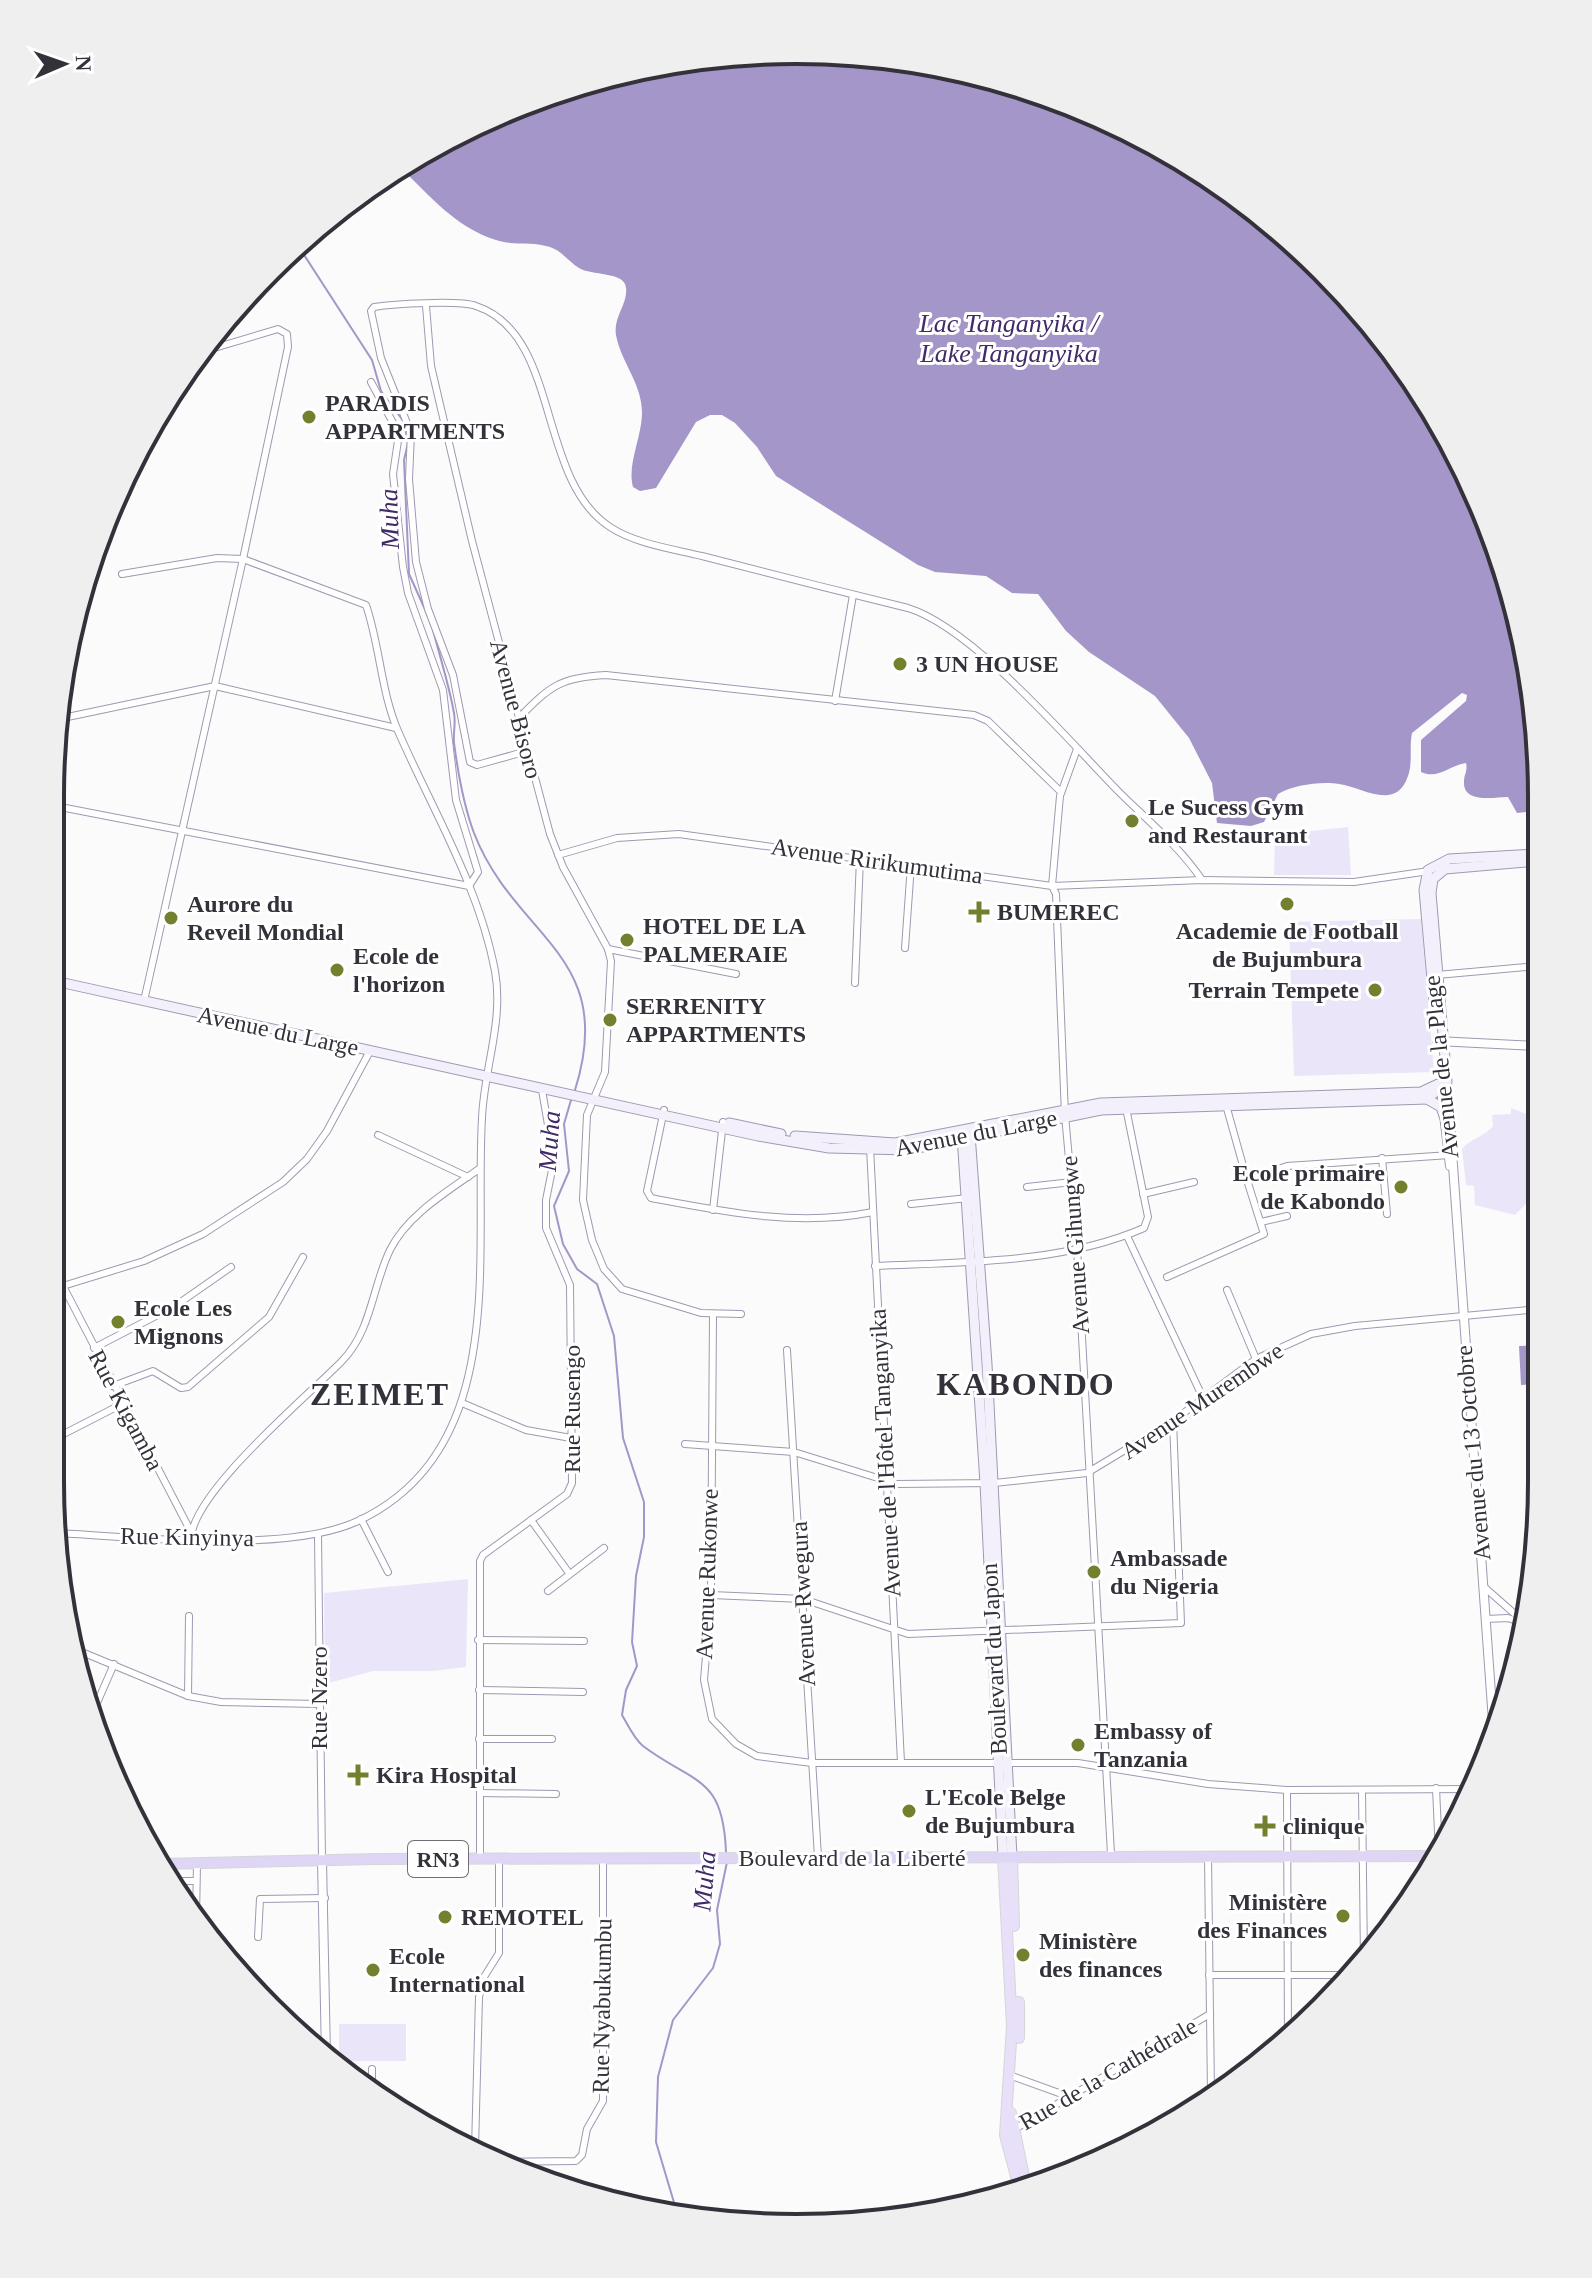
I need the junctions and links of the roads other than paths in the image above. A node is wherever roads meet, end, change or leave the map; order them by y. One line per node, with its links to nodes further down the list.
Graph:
1 (426, 306): 6 (street); 10 (street, Avenue Bisoro); 13 (street)
2 (217, 347): 4 (street)
3 (371, 382): 24 (street)
4 (243, 559): 5 (street); 7 (street); 11 (street, Rue Kinyinya)
5 (122, 574)
6 (853, 595): 8 (street); 12 (street)
7 (215, 686): 9 (street); 11 (street); 16 (street)
8 (835, 701): 10 (street); 14 (street)
9 (69, 717)
10 (519, 718): 13 (street, Avenue Bisoro)
11 (396, 728): 24 (street, Rue Kinyinya)
12 (1077, 749): 14 (street, Avenue Gihungwe); 23 (street)
13 (527, 751): 18 (street, Avenue Bisoro)
14 (1061, 792): 25 (street, Avenue Gihungwe)
15 (64, 808): 16 (street)
16 (183, 831): 24 (street); 33 (street)
17 (1528, 854): 22 (main road)
18 (558, 855): 19 (street, Avenue Ririkumutima); 27 (street, Avenue Bisoro)
19 (860, 858): 21 (street, Avenue Ririkumutima); 32 (street)
20 (1528, 862): 22 (main road)
21 (911, 865): 25 (street, Avenue Ririkumutima); 26 (street)
22 (1432, 872): 23 (street, Avenue Ririkumutima); 30 (main road, Avenue de la Plage)
23 (1202, 880): 25 (street, Avenue Ririkumutima)
24 (469, 886): 37 (street, Rue Kinyinya)
25 (1052, 886): 47 (street, Avenue Gihungwe)
26 (905, 948)
27 (608, 949): 29 (street); 43 (street, Avenue Bisoro)
28 (1528, 967): 30 (street)
29 (736, 974)
30 (1434, 975): 34 (main road, Avenue de la Plage)
31 (64, 983): 33 (main road, Avenue du Large)
32 (855, 983)
33 (144, 1001): 36 (main road, Avenue du Large)
34 (1440, 1041): 35 (street); 39 (main road, Avenue de la Plage)
35 (1528, 1045)
36 (370, 1051): 37 (main road, Avenue du Large); 78 (street)
37 (487, 1077): 38 (main road, Avenue du Large); 56 (street, Rue Kinyinya)
38 (506, 1080): 40 (main road, Avenue du Large); 41 (main road, Avenue du Large)
39 (1444, 1082): 42 (main road, Avenue du Large); 44 (main road); 49 (street, Avenue de la Plage); 54 (street, Avenue de la Plage)
40 (542, 1090): 41 (main road, Avenue du Large); 94 (street, Rue Rusengo)
41 (564, 1092): 43 (main road, Avenue du Large)
42 (1393, 1097): 44 (main road, Avenue du Large); 45 (main road, Avenue du Large)
43 (594, 1098): 48 (main road, Avenue du Large); 83 (street, Avenue Bisoro)
44 (1427, 1099): 49 (main road)
45 (1225, 1101): 46 (main road, Avenue du Large); 59 (street)
46 (1126, 1104): 47 (main road, Avenue du Large); 63 (street)
47 (1065, 1111): 52 (main road, Avenue du Large); 60 (street, Avenue Gihungwe)
48 (664, 1113): 50 (main road, Avenue du Large); 66 (street)
49 (1444, 1116): 54 (street, Avenue de la Plage)
50 (723, 1125): 53 (main road, Avenue du Large); 66 (street)
51 (378, 1135): 58 (street)
52 (966, 1135): 53 (main road, Avenue du Large); 64 (main road, Boulevard du Japon)
53 (870, 1147): 67 (street, Avenue de l'Hôtel Tanganyika)
54 (1449, 1155): 55 (street); 57 (street, Avenue de la Plage)
55 (1382, 1158): 59 (street); 68 (street)
56 (479, 1169): 58 (street); 90 (street, Rue Kinyinya)
57 (1452, 1170): 84 (street, Avenue du 13 Octobre)
58 (468, 1177): 104 (street)
59 (1247, 1180): 70 (street)
60 (1072, 1182): 62 (street); 72 (street, Avenue Gihungwe)
61 (1194, 1182): 63 (street)
62 (1027, 1187)
63 (1143, 1194): 71 (street)
64 (972, 1198): 65 (street); 74 (main road, Boulevard du Japon)
65 (911, 1204)
66 (713, 1210): 67 (street)
67 (873, 1212): 75 (street, Avenue de l'Hôtel Tanganyika)
68 (1387, 1214)
69 (1287, 1216): 70 (street)
70 (1261, 1222): 77 (street)
71 (1127, 1236): 72 (street); 89 (street)
72 (1077, 1248): 74 (street); 98 (street, Avenue Gihungwe)
73 (303, 1257): 88 (street)
74 (976, 1262): 75 (street); 100 (main road, Boulevard du Japon)
75 (875, 1266): 99 (street, Avenue de l'Hôtel Tanganyika)
76 (231, 1267): 85 (street)
77 (1167, 1277)
78 (64, 1286)
79 (64, 1288): 85 (street, Rue Kigamba)
80 (1227, 1290): 87 (street)
81 (1528, 1310): 84 (street, Avenue Murembwe)
82 (741, 1314): 83 (street, Avenue Bisoro)
83 (713, 1315): 96 (street, Avenue Rukonwe)
84 (1462, 1316): 87 (street, Avenue Murembwe); 109 (street, Avenue du 13 Octobre)
85 (94, 1348): 88 (street, Rue Kigamba)
86 (787, 1350): 97 (street, Avenue Rwegura)
87 (1256, 1359): 89 (street, Avenue Murembwe)
88 (113, 1386): 91 (street, Rue Kigamba)
89 (1203, 1398): 92 (street, Avenue Murembwe)
90 (462, 1403): 94 (street); 101 (street, Rue Kinyinya)
91 (122, 1404): 93 (street); 104 (street, Rue Kigamba)
92 (1173, 1421): 98 (street, Avenue Murembwe); 117 (street)
93 (64, 1434)
94 (571, 1438): 102 (street, Rue Rusengo)
95 (685, 1444): 96 (street)
96 (711, 1446): 97 (street); 111 (street, Avenue Rukonwe)
97 (794, 1452): 99 (street); 112 (street, Avenue Rwegura)
98 (1087, 1473): 100 (street); 117 (street, Avenue Gihungwe)
99 (887, 1483): 100 (street); 119 (street, Avenue de l'Hôtel Tanganyika)
100 (990, 1483): 118 (main road, Boulevard du Japon)
101 (361, 1519): 105 (street, Rue Kinyinya); 107 (street)
102 (531, 1520): 108 (street); 120 (street, Rue Rusengo)
103 (66, 1533): 104 (street, Rue Kinyinya)
104 (191, 1536): 105 (street, Rue Kinyinya)
105 (318, 1536): 128 (street, Rue Nzero)
106 (604, 1548): 108 (street)
107 (388, 1572)
108 (569, 1573): 110 (street)
109 (1483, 1586): 114 (street); 115 (street, Avenue du 13 Octobre)
110 (548, 1591)
111 (711, 1595): 112 (street); 134 (street, Avenue Rukonwe)
112 (803, 1599): 119 (street); 134 (street, Avenue Rwegura)
113 (189, 1616): 126 (street)
114 (1516, 1616)
115 (1486, 1619): 116 (street); 129 (street, Avenue du 13 Octobre)
116 (1515, 1620)
117 (1097, 1627): 118 (street); 135 (street, Avenue Gihungwe)
118 (997, 1629): 119 (street); 132 (main road, Boulevard du Japon)
119 (894, 1631): 133 (street, Avenue de l'Hôtel Tanganyika)
120 (478, 1640): 121 (street); 124 (street, Rue Rusengo)
121 (584, 1641)
122 (85, 1653): 123 (street)
123 (114, 1664): 126 (street); 127 (street)
124 (479, 1690): 125 (street); 130 (street, Rue Rusengo)
125 (583, 1692)
126 (188, 1696): 128 (street)
127 (98, 1701)
128 (319, 1704): 153 (street, Rue Nzero)
129 (1492, 1707)
130 (479, 1739): 131 (street); 140 (street, Rue Rusengo)
131 (552, 1739)
132 (1003, 1761): 133 (street, Avenue Rukonwe); 135 (street, Avenue Rukonwe); 148 (main road, Boulevard du Japon)
133 (901, 1762): 134 (street, Avenue Rukonwe)
134 (812, 1763): 147 (street, Avenue Rwegura)
135 (1105, 1765): 138 (street, Avenue Rukonwe); 143 (street, Avenue Gihungwe)
136 (1436, 1788): 137 (street, Avenue Rukonwe); 139 (street, Avenue Rukonwe); 142 (street)
137 (1460, 1789)
138 (1287, 1790): 139 (street, Avenue Rukonwe); 146 (street)
139 (1362, 1790): 149 (street)
140 (480, 1793): 141 (street); 150 (street, Rue Rusengo)
141 (556, 1794)
142 (1437, 1835)
143 (1111, 1854): 145 (highway, Boulevard de la Liberté / RN3); 148 (highway, Boulevard de la Liberté / RN3)
144 (1426, 1855): 149 (highway, RN3)
145 (1208, 1856): 146 (highway, RN3); 162 (street)
146 (1286, 1856): 149 (highway, RN3); 163 (street)
147 (818, 1857): 148 (highway, Boulevard de la Liberté / RN3); 152 (highway, Boulevard de la Liberté / RN3)
148 (1008, 1857): 169 (main road, Boulevard du Japon)
149 (1363, 1857): 161 (street)
150 (480, 1859): 151 (highway, Boulevard de la Liberté / RN3); 153 (highway, Boulevard de la Liberté / RN3)
151 (499, 1859): 152 (highway, Boulevard de la Liberté / RN3); 174 (street)
152 (603, 1859): 176 (street, Rue Nyabukumbu)
153 (322, 1860): 154 (highway, Boulevard de la Liberté / RN3); 158 (street)
154 (197, 1863): 155 (highway, Boulevard de la Liberté / RN3); 157 (street)
155 (172, 1864)
156 (182, 1881): 157 (street)
157 (196, 1881): 159 (street)
158 (325, 1898): 160 (street); 167 (street)
159 (196, 1902)
160 (258, 1937)
161 (1364, 1944)
162 (1209, 1975): 163 (street); 165 (street)
163 (1287, 1975): 164 (street); 166 (street)
164 (1337, 1975)
165 (1210, 2014): 171 (street); 172 (street, Rue de la Cathédrale)
166 (1288, 2024)
167 (326, 2043)
168 (372, 2069): 170 (street)
169 (1011, 2076): 172 (street); 173 (main road, Boulevard du Japon)
170 (372, 2079)
171 (1211, 2085)
172 (1070, 2097): 173 (street, Rue de la Cathédrale)
173 (1009, 2132): 177 (main road, Boulevard du Japon); 178 (main road, Boulevard du Japon)
174 (475, 2140)
175 (527, 2162): 176 (street, Rue Nyabukumbu)
176 (534, 2162)
177 (1023, 2177)
178 (1017, 2179)

